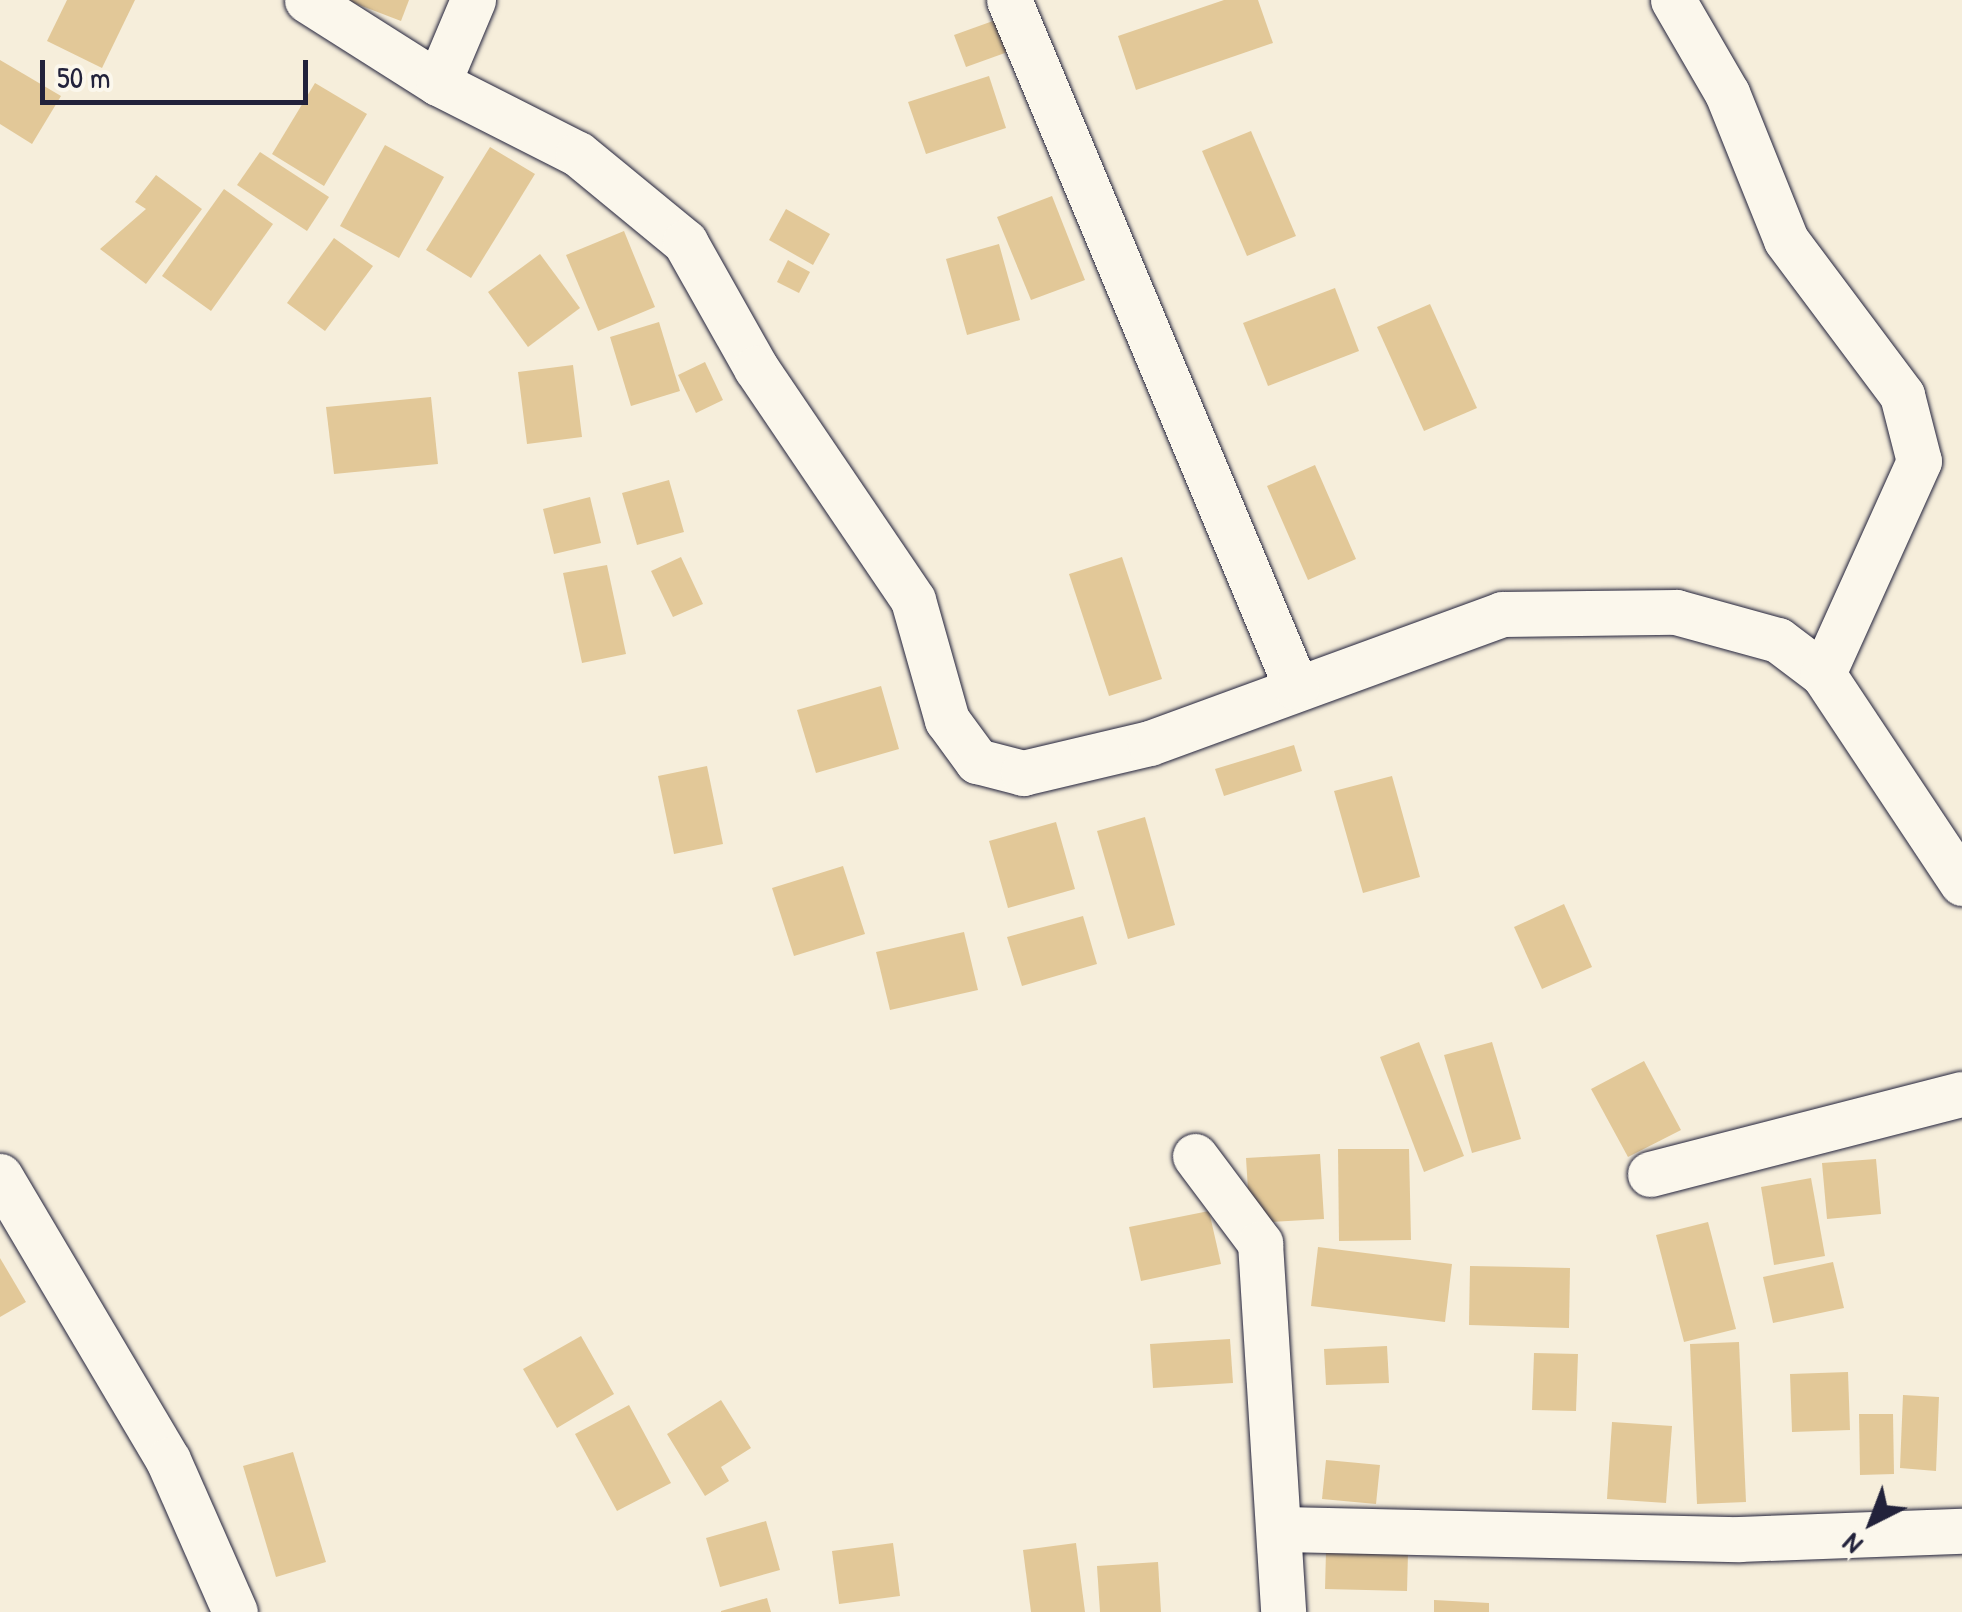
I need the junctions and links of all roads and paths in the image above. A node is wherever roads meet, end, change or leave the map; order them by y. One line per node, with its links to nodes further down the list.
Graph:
1 (308, 0): 5 (street)
2 (473, 0): 5 (street)
3 (1009, 0): 7 (street)
4 (1673, 0): 6 (street)
5 (438, 83): 7 (street)
6 (1823, 674): 7 (street); 8 (street)
7 (1296, 687)
8 (1962, 882)
9 (1962, 1094): 11 (street)
10 (1195, 1156): 13 (street)
11 (1650, 1174)
12 (0, 1176): 15 (street)
13 (1283, 1530): 14 (street); 16 (street)
14 (1962, 1531)
15 (235, 1612)
16 (1282, 1612)

